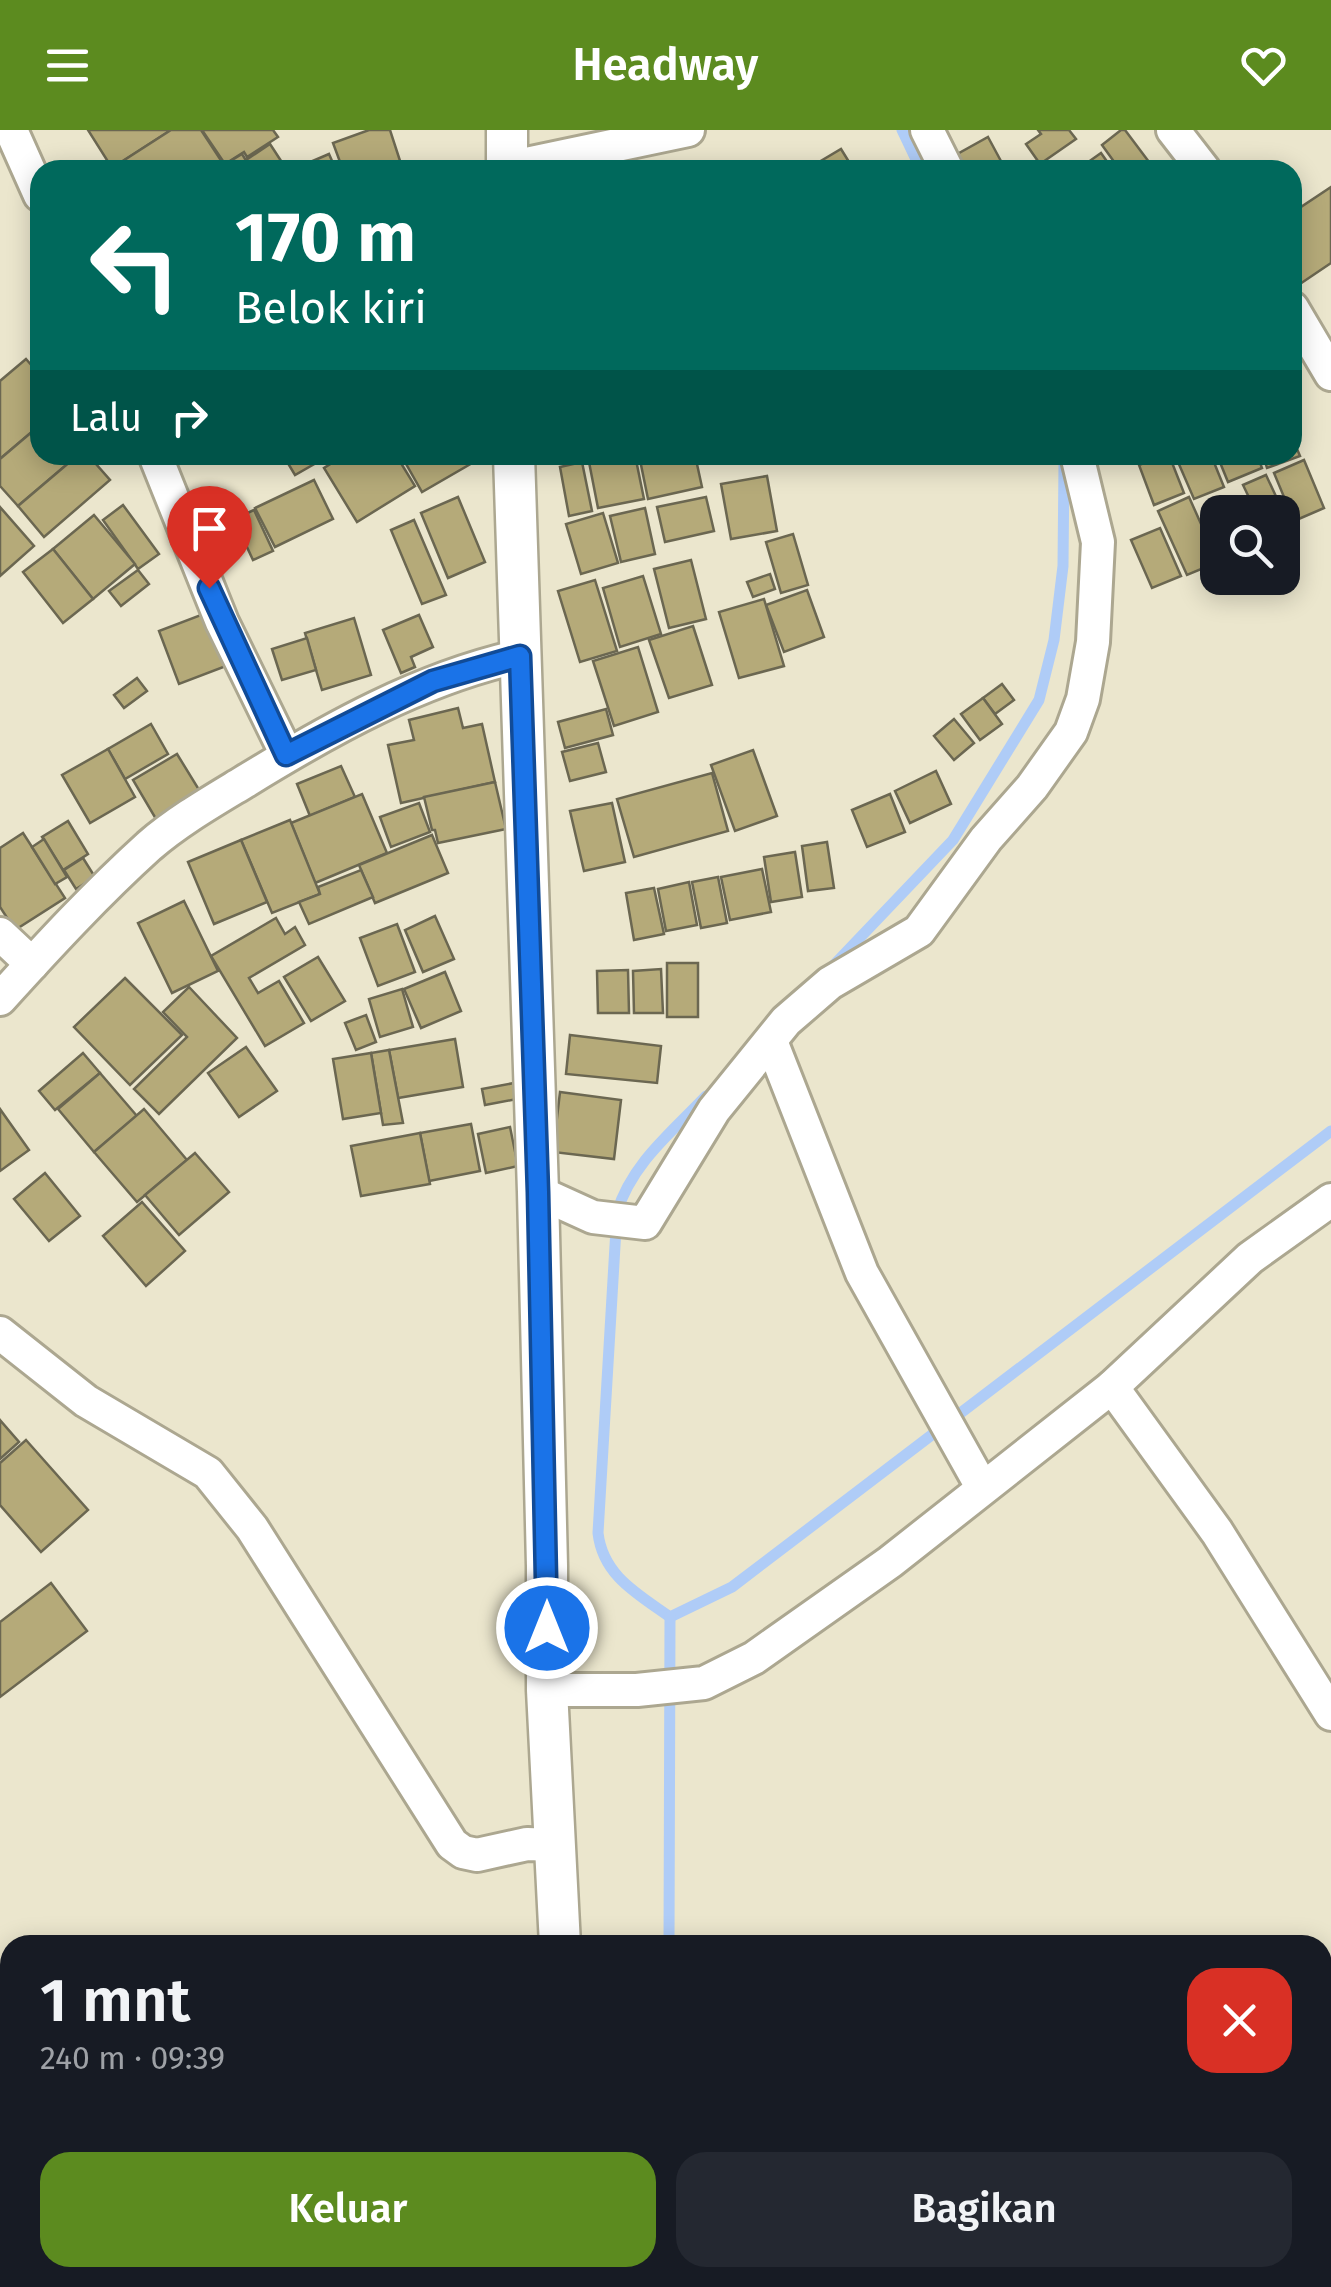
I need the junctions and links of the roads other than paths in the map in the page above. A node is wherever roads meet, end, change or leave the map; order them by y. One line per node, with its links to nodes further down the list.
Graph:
1 (11, 130): 8 (street)
2 (688, 130): 5 (street)
3 (927, 130): 6 (street)
4 (1173, 130): 7 (street)
5 (507, 156)
6 (942, 160)
7 (1192, 160)
8 (30, 173)
9 (1302, 325): 10 (street)
10 (1331, 374)
11 (159, 465): 15 (street)
12 (514, 465): 14 (street)
13 (1079, 465): 19 (street)
14 (520, 656): 15 (street); 20 (street)
15 (286, 755): 17 (street)
16 (0, 934): 17 (street)
17 (32, 964): 18 (street)
18 (0, 999)
19 (771, 1041): 20 (street); 24 (street)
20 (538, 1192): 25 (street)
21 (1331, 1200): 23 (street)
22 (0, 1332): 27 (street)
23 (1112, 1387): 24 (street); 26 (street)
24 (976, 1477): 25 (street)
25 (547, 1690): 27 (street)
26 (1331, 1714)
27 (555, 1845): 28 (street)
28 (560, 1935)

